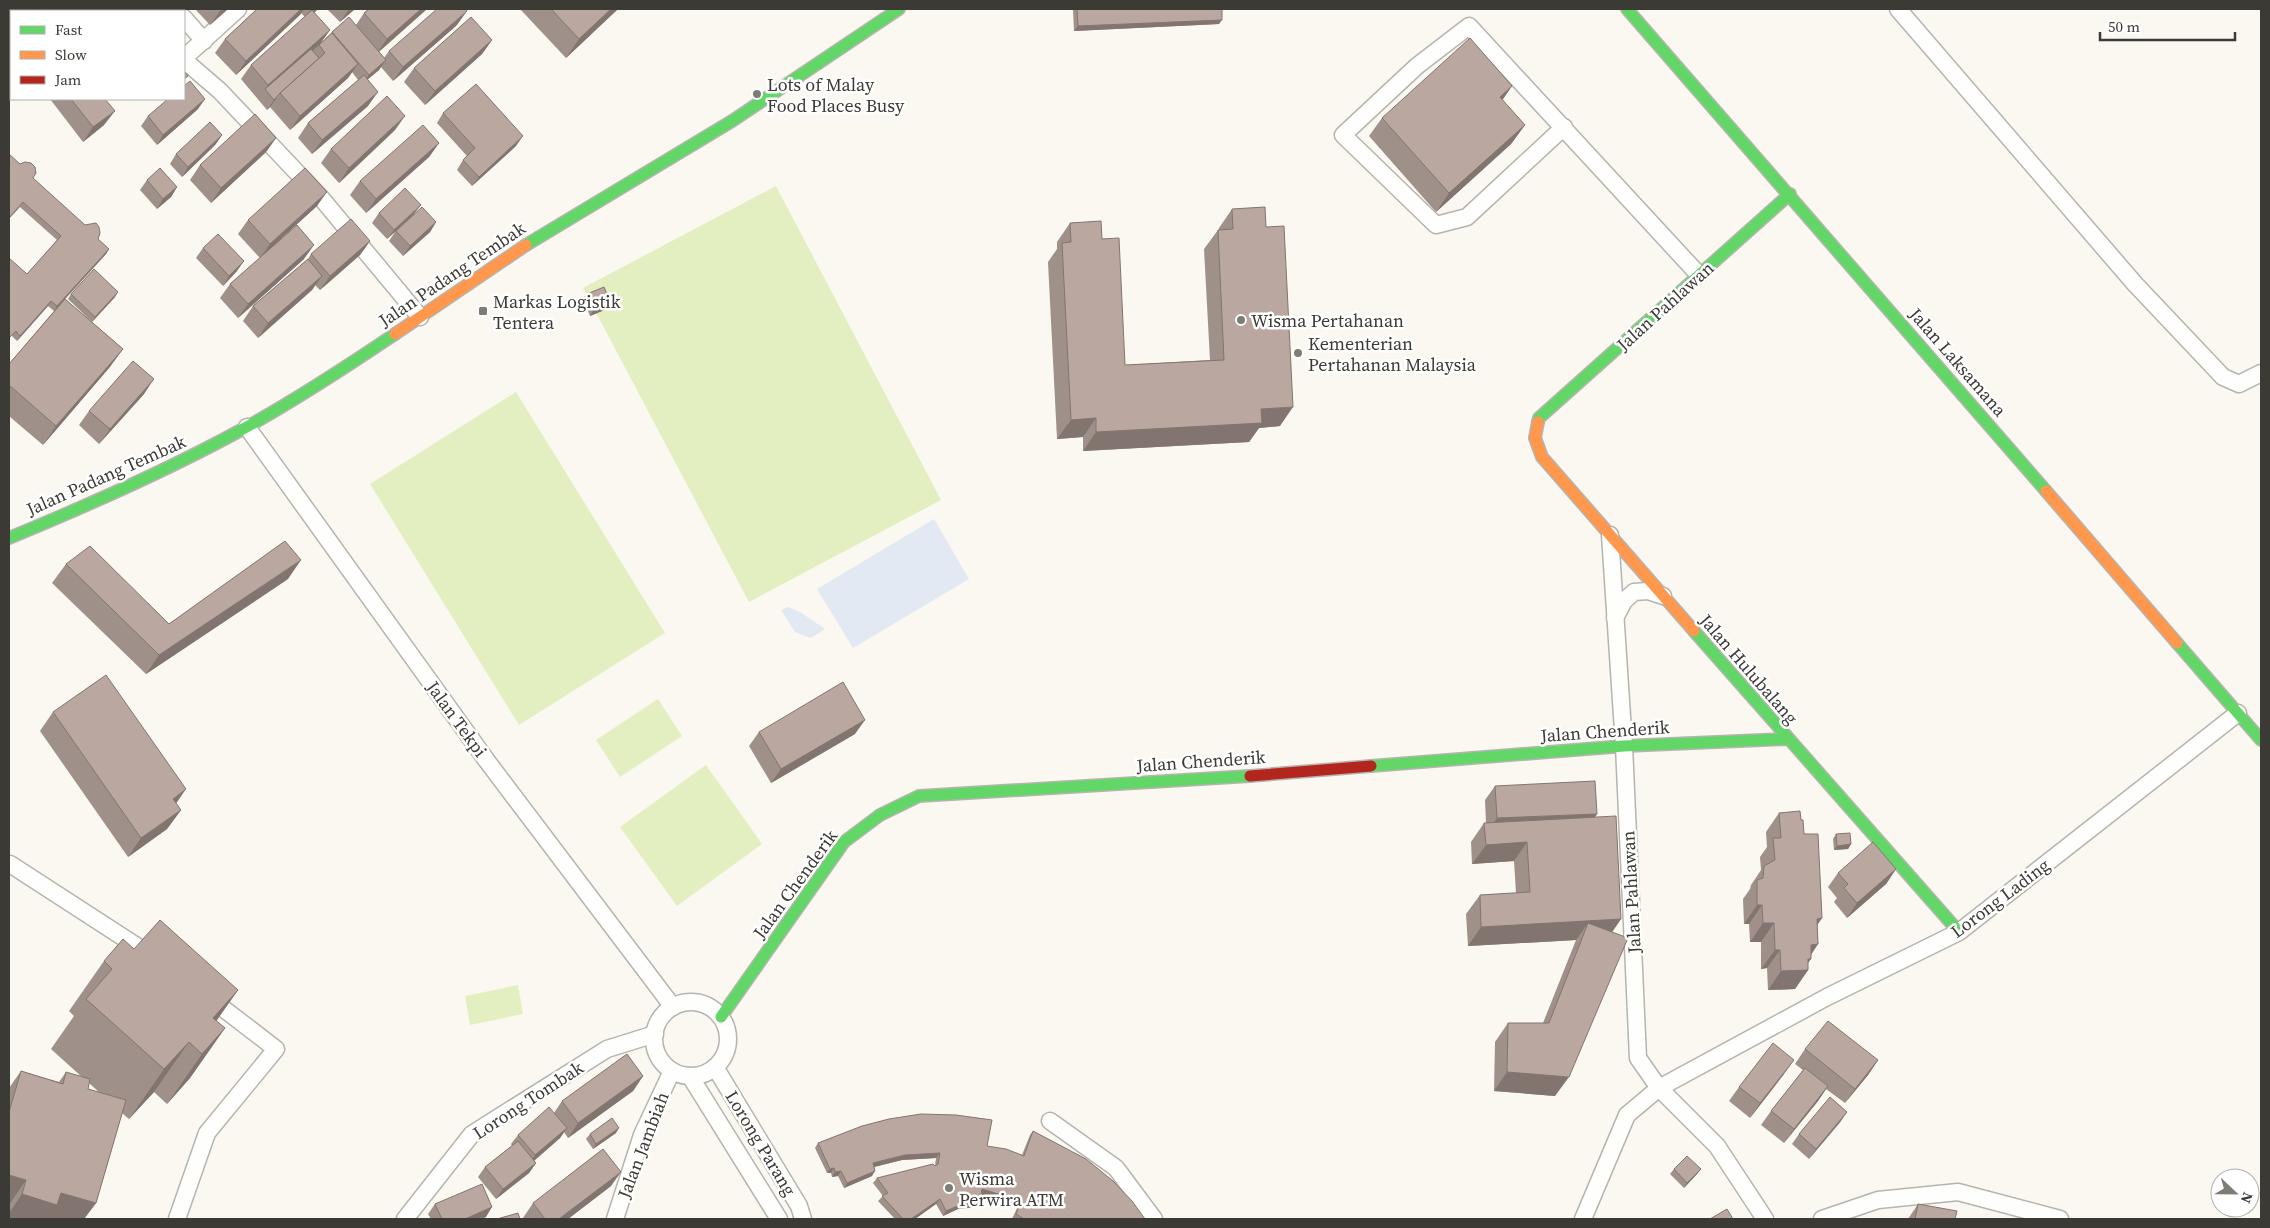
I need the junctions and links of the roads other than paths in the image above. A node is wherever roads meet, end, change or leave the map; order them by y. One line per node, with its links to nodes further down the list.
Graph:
1 (238, 9): 6 (street)
2 (899, 9): 12 (street, Jalan Padang Tembak)
3 (1627, 9): 10 (street, Jalan Laksamana)
4 (1898, 9): 13 (street)
5 (185, 19): 6 (street)
6 (204, 41): 7 (street)
7 (185, 58)
8 (185, 60): 12 (street)
9 (1564, 127): 9 (street); 11 (street)
10 (1790, 194): 11 (street, Jalan Pahlawan); 20 (street, Jalan Laksamana)
11 (1699, 275): 14 (street, Jalan Pahlawan)
12 (420, 317): 15 (street, Jalan Padang Tembak)
13 (2261, 373)
14 (1539, 418): 16 (street, Jalan Hulubalang)
15 (247, 427): 17 (street, Jalan Padang Tembak); 28 (street, Jalan Tekpi)
16 (1610, 535): 18 (street, Jalan Hulubalang); 19 (street, Jalan Pahlawan)
17 (9, 538)
18 (1663, 596): 19 (street); 21 (street, Jalan Hulubalang)
19 (1615, 618): 23 (street, Jalan Pahlawan)
20 (2238, 713): 22 (street, Jalan Laksamana); 25 (street, Lorong Lading)
21 (1787, 739): 23 (street, Jalan Chenderik); 25 (street, Jalan Hulubalang)
22 (2261, 740)
23 (1624, 746): 29 (street, Jalan Chenderik); 34 (street, Jalan Pahlawan)
24 (9, 865): 26 (street)
25 (1959, 932): 34 (street, Lorong Lading)
26 (166, 966)
27 (198, 989): 36 (street)
28 (673, 1007): 29 (street); 30 (street)
29 (721, 1017): 31 (street)
30 (655, 1034): 32 (street); 37 (street, Lorong Tombak)
31 (715, 1067): 33 (street); 40 (street, Lorong Parang)
32 (672, 1071): 33 (street); 38 (street, Jalan Jambiah)
33 (690, 1076): 39 (street, Lorong Parang)
34 (1659, 1088): 42 (street); 43 (street, Jalan Pahlawan)
35 (1050, 1121): 41 (street)
36 (177, 1219)
37 (406, 1219)
38 (615, 1219)
39 (779, 1219)
40 (803, 1219)
41 (1154, 1219)
42 (1583, 1219)
43 (1765, 1219)
44 (1822, 1219): 45 (street)
45 (2060, 1219)

